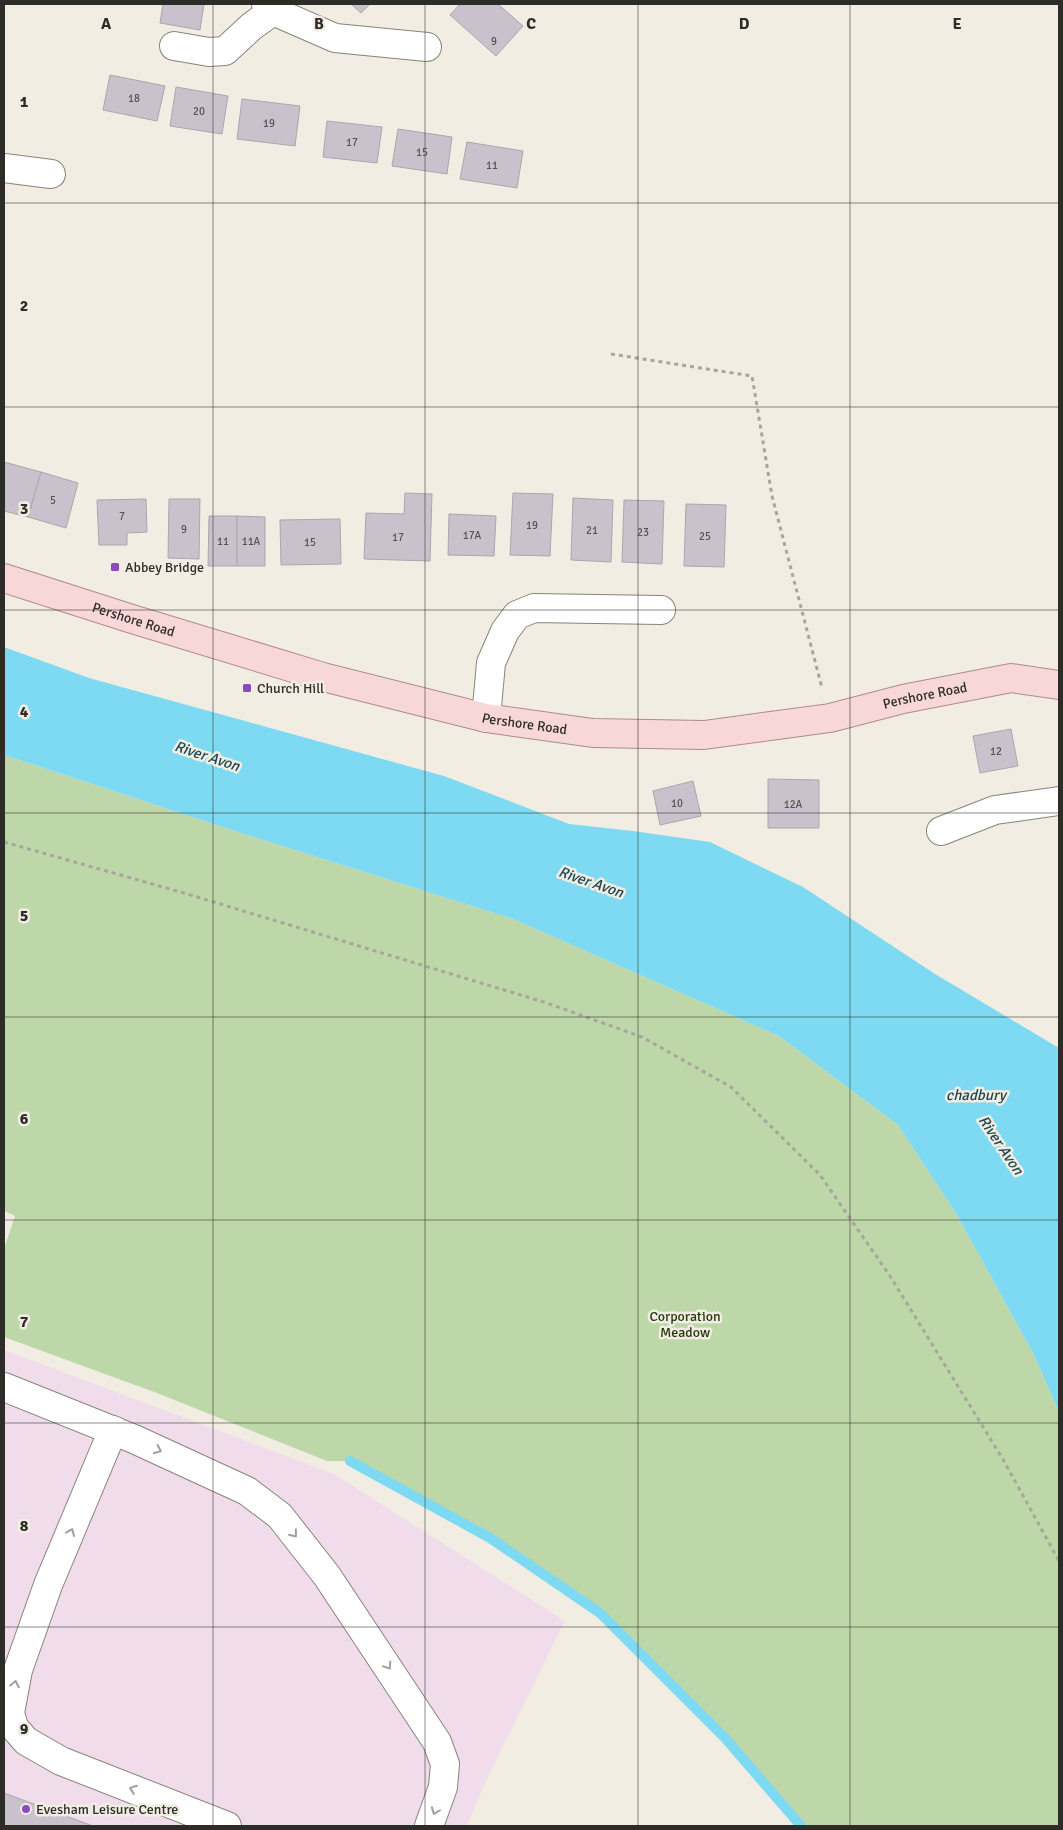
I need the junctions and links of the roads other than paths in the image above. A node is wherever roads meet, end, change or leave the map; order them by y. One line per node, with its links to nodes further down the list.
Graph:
1 (270, 7): 2 (street); 3 (street)
2 (174, 46)
3 (427, 47)
4 (4, 168): 5 (street)
5 (51, 174)
6 (4, 578): 9 (main road, Pershore Road)
7 (662, 610): 9 (street)
8 (1059, 685): 9 (main road, Pershore Road)
9 (486, 718)
10 (1059, 800): 11 (street)
11 (941, 830)
12 (4, 1386): 13 (street)
13 (113, 1430): 14 (street, one-way to 13); 16 (street, one-way to 16)
14 (7, 1714): 15 (street, one-way to 14)
15 (227, 1826)
16 (429, 1826)

